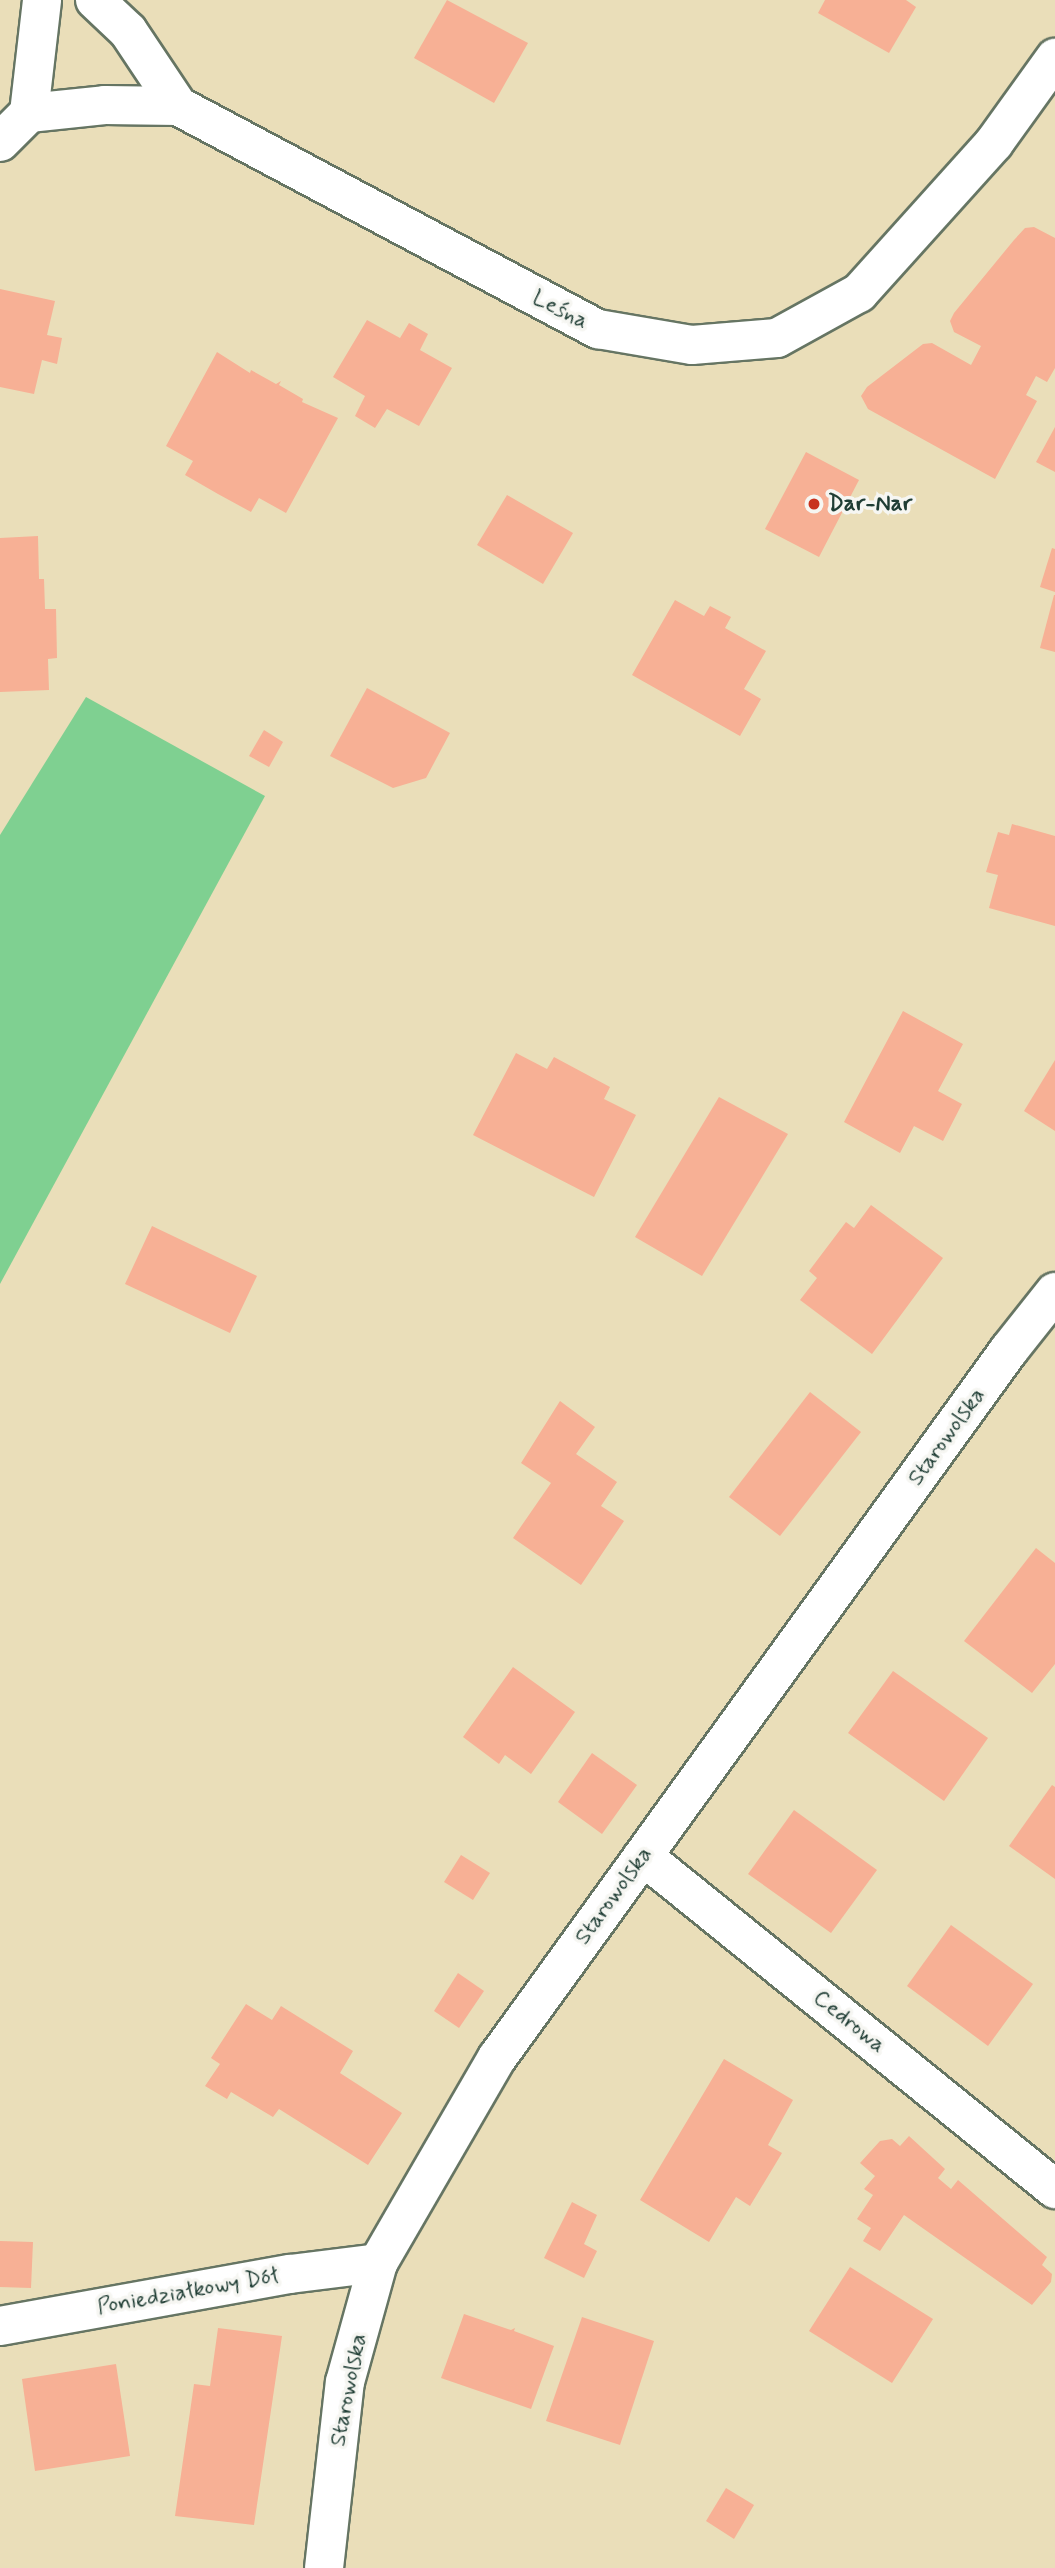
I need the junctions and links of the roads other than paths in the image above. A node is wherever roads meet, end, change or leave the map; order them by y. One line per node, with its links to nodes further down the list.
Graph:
1 (42, 0): 5 (street)
2 (95, 0): 4 (street)
3 (1055, 58): 4 (street, Leśna)
4 (178, 106): 5 (street, Leśna)
5 (29, 113): 6 (street)
6 (0, 142)
7 (1055, 1293): 8 (street, Starowolska)
8 (643, 1856): 9 (street, Cedrowa); 10 (street, Starowolska)
9 (1055, 2189)
10 (377, 2263): 11 (street, Poniedziałkowy Dół); 12 (street, Starowolska)
11 (0, 2326)
12 (324, 2568)

